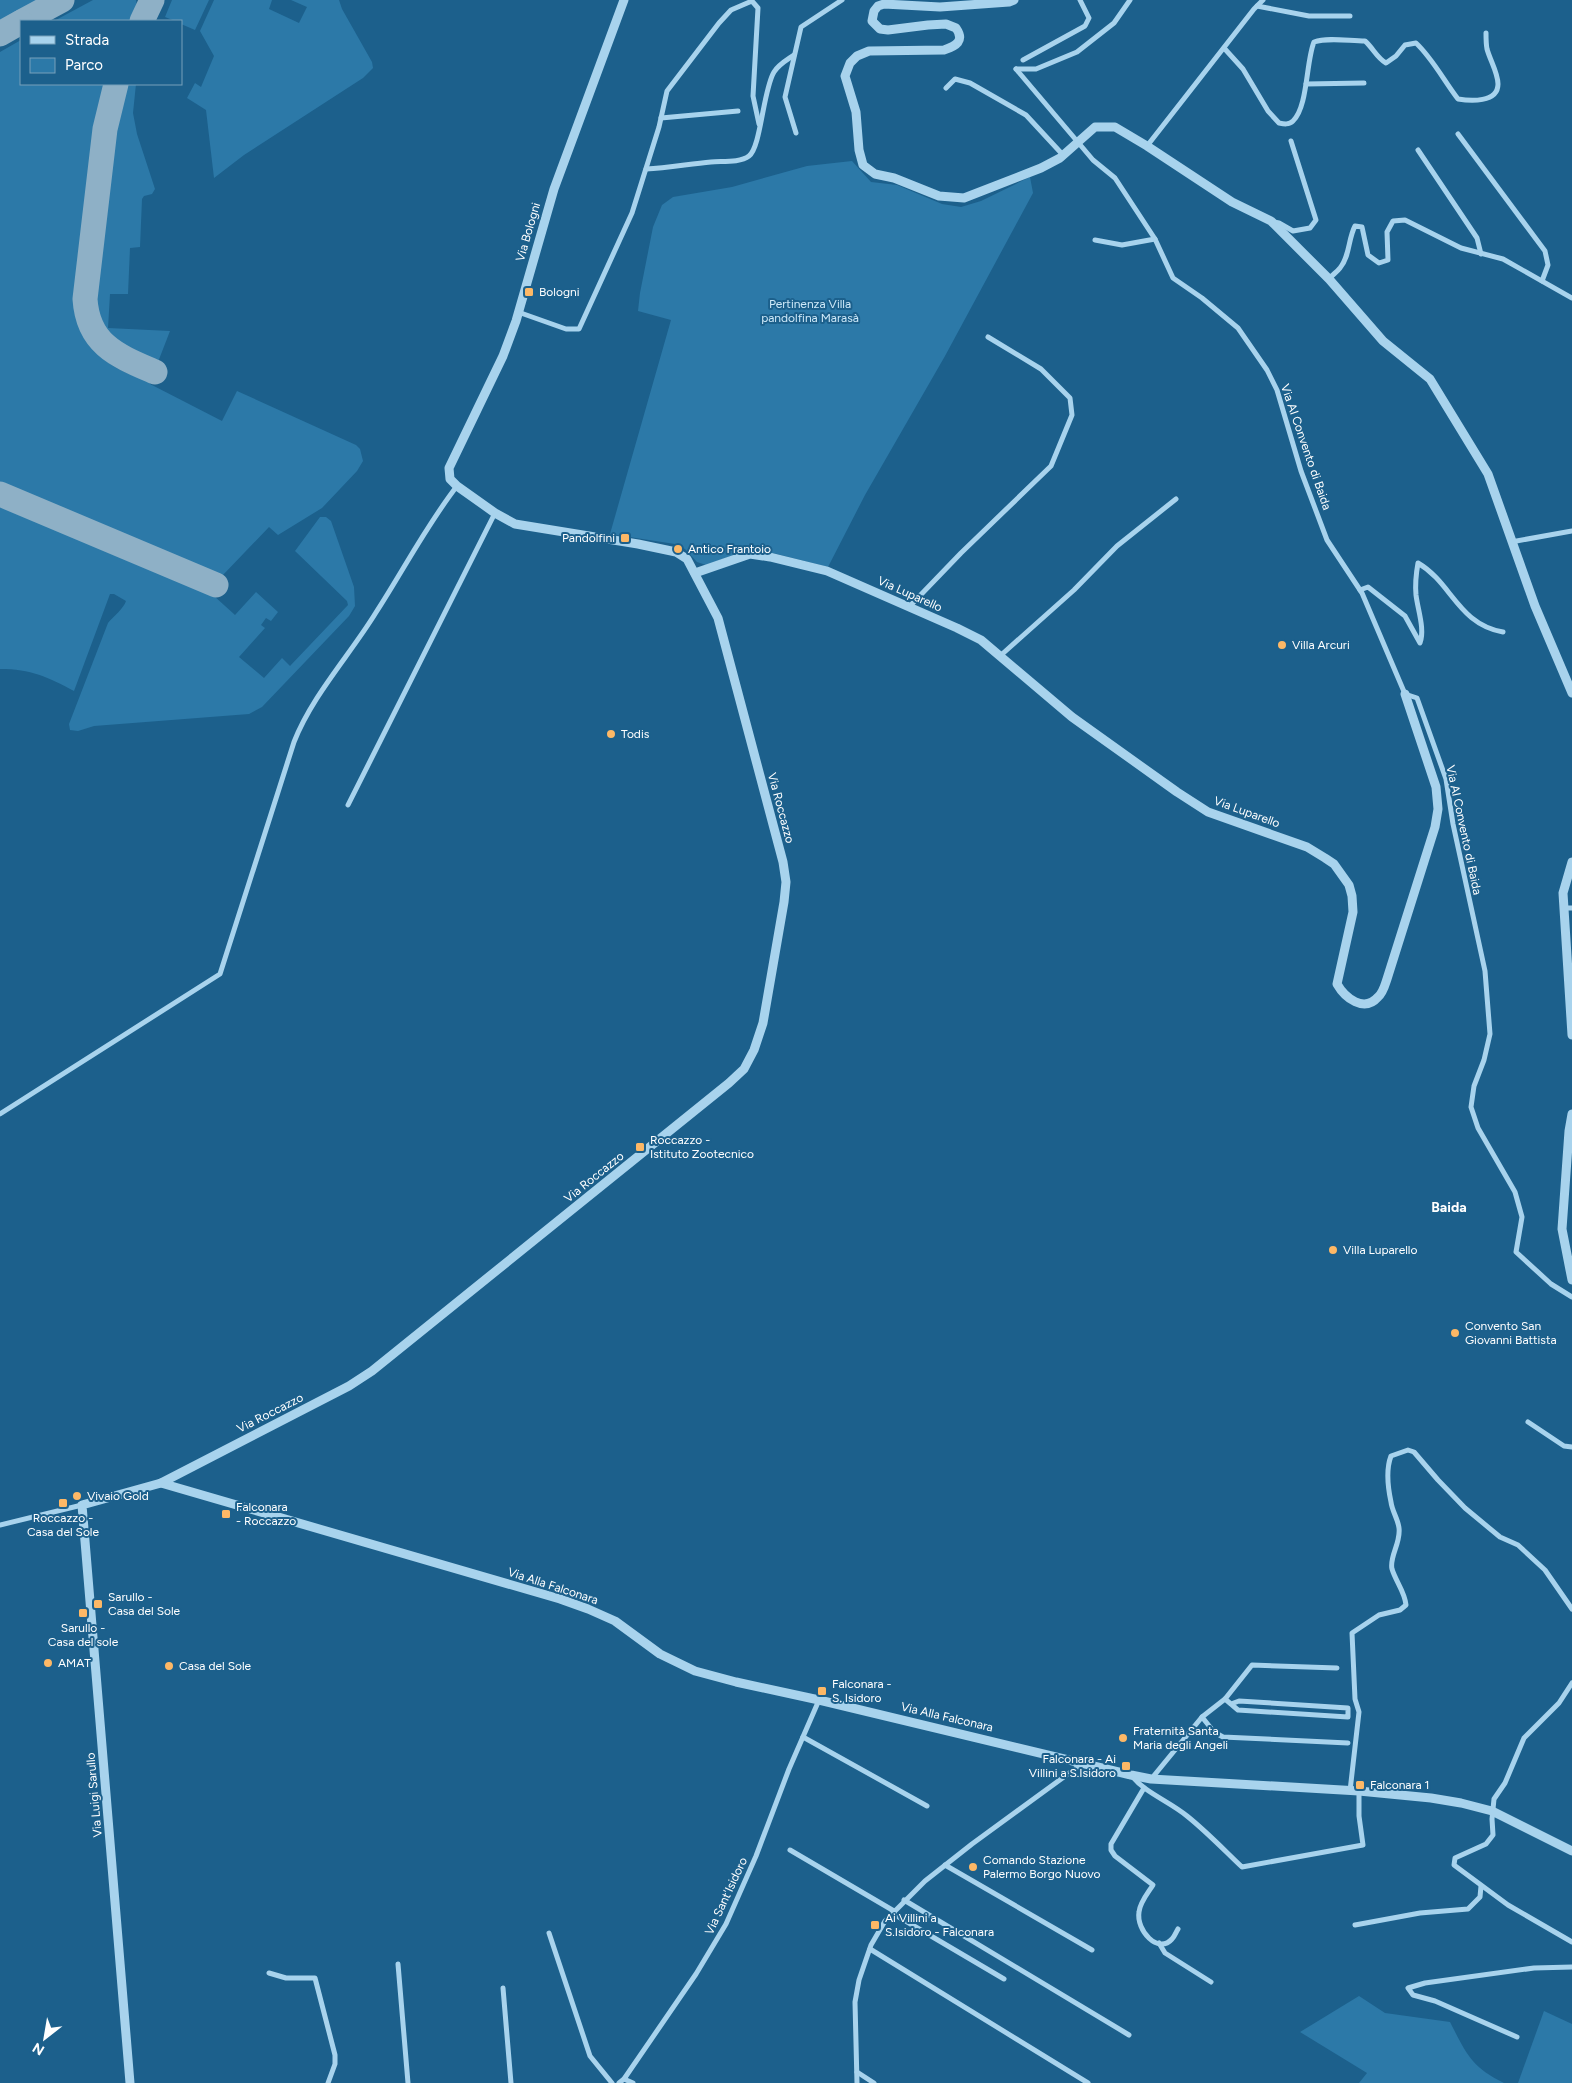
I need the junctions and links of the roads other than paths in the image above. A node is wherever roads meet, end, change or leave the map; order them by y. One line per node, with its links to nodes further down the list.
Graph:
1 (624, 0): 34 (street, Via Bologni)
2 (842, 0): 11 (street)
3 (1014, 0): 25 (street)
4 (1080, 0): 12 (street)
5 (1130, 0): 22 (street, Via Al Convento di Baida)
6 (1264, 0): 7 (street)
7 (1258, 6): 8 (street); 10 (street)
8 (1350, 16)
9 (1486, 33): 14 (street)
10 (1224, 48): 14 (street); 23 (street)
11 (794, 55): 18 (street); 19 (street)
12 (1023, 60)
13 (1364, 83): 14 (street)
14 (1306, 84)
15 (946, 88): 25 (street)
16 (738, 111): 17 (street)
17 (661, 118): 18 (street); 26 (street)
18 (759, 124): 26 (street)
19 (796, 133)
20 (1458, 134): 32 (street)
21 (1291, 141): 27 (street)
22 (1078, 142): 23 (street); 25 (street); 28 (street, Via Al Convento di Baida)
23 (1147, 146): 27 (street)
24 (1418, 150): 30 (street)
25 (1063, 155)
26 (646, 170): 34 (street)
27 (1271, 221): 31 (street)
28 (1155, 239): 29 (street); 42 (street, Via Al Convento di Baida)
29 (1095, 240)
30 (1481, 254): 31 (street); 32 (street)
31 (1329, 279): 40 (street)
32 (1542, 281): 33 (street)
33 (1572, 298)
34 (518, 312): 36 (street, Via Bologni)
35 (988, 337): 43 (street)
36 (457, 486): 38 (street, Via Roccazzo); 52 (street)
37 (1176, 499): 45 (street)
38 (495, 513): 41 (street, Via Roccazzo); 48 (street)
39 (1572, 531): 40 (street)
40 (1511, 542): 46 (street)
41 (696, 573): 43 (street, Via Luparello); 58 (street, Via Roccazzo)
42 (1360, 590): 44 (street); 47 (street, Via Al Convento di Baida)
43 (908, 607): 45 (street, Via Luparello)
44 (1504, 632)
45 (1000, 656): 47 (street, Via Luparello)
46 (1572, 692)
47 (1405, 694): 55 (street, Via Al Convento di Baida)
48 (348, 805)
49 (1572, 862): 50 (street)
50 (1568, 908): 51 (street)
51 (1572, 1035)
52 (0, 1114)
53 (1572, 1114): 54 (street)
54 (1572, 1280)
55 (1572, 1297)
56 (1528, 1422): 57 (street)
57 (1572, 1447)
58 (161, 1483): 59 (street, Via Roccazzo); 65 (street, Via Alla Falconara)
59 (82, 1506): 60 (street, Via Roccazzo); 100 (street, Via Luigi Sarullo)
60 (0, 1525)
61 (1572, 1610): 74 (street)
62 (1337, 1668): 64 (street)
63 (1572, 1683): 76 (street)
64 (1224, 1699): 66 (street); 67 (street)
65 (819, 1700): 68 (street, Via Sant'Isidoro); 70 (street, Via Alla Falconara)
66 (1231, 1704): 66 (street)
67 (1202, 1717): 69 (street); 72 (street)
68 (803, 1737): 75 (street); 99 (street, Via Sant'Isidoro)
69 (1348, 1743)
70 (1083, 1763): 71 (street, Via Alla Falconara); 79 (street)
71 (1131, 1775): 72 (street, Via Alla Falconara); 73 (street)
72 (1152, 1779): 74 (street, Via Alla Falconara)
73 (1144, 1788): 74 (street); 87 (street)
74 (1355, 1791): 76 (street, Via Alla Falconara)
75 (926, 1806)
76 (1492, 1811): 78 (street, Via Alla Falconara); 80 (street)
77 (790, 1850): 82 (street)
78 (1572, 1851)
79 (945, 1865): 81 (street); 89 (street)
80 (1481, 1886): 83 (street); 86 (street)
81 (904, 1900): 82 (street); 96 (street)
82 (893, 1912): 88 (street); 93 (street)
83 (1355, 1925)
84 (1178, 1929): 87 (street)
85 (549, 1933): 104 (street)
86 (1572, 1942)
87 (1159, 1943): 94 (street)
88 (870, 1949): 98 (street); 109 (street)
89 (1092, 1950)
90 (398, 1964): 102 (street)
91 (1572, 1967): 97 (street)
92 (269, 1973): 101 (street)
93 (1004, 1979)
94 (1211, 1982)
95 (503, 1988): 103 (street)
96 (1129, 2035)
97 (1517, 2037)
98 (857, 2072): 107 (street); 108 (street)
99 (624, 2079): 105 (street, Via Sant'Isidoro); 106 (street)
100 (130, 2083)
101 (328, 2083)
102 (408, 2083)
103 (511, 2083)
104 (612, 2083)
105 (619, 2083)
106 (633, 2083)
107 (857, 2083)
108 (874, 2083)
109 (1088, 2083)

